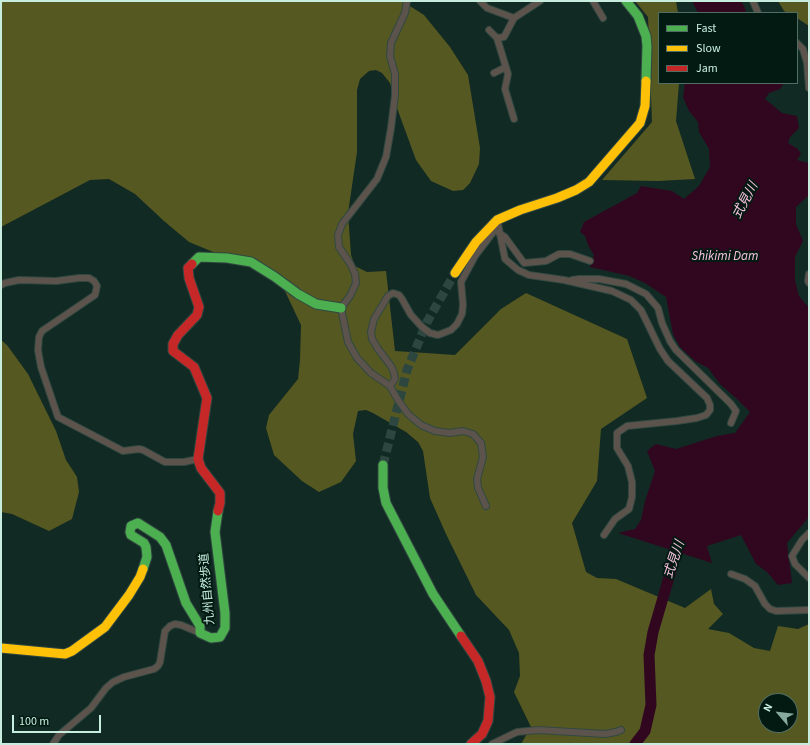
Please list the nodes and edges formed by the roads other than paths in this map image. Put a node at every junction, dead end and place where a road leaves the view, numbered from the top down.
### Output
1 (407, 1) edge
2 (480, 1) edge
3 (540, 1) edge
4 (593, 1) edge
5 (626, 1) edge
6 (753, 1) edge
7 (758, 12) edge
8 (514, 18) junction
9 (603, 18) dead end
10 (489, 30) dead end
11 (497, 38) junction
12 (798, 44) edge
13 (506, 67) junction
14 (494, 73) dead end
15 (809, 88) edge
16 (514, 119) dead end
17 (498, 223) junction
18 (499, 233) junction
19 (590, 261) dead end
20 (454, 273) tunnel mouth
21 (809, 274) edge
22 (568, 281) junction
23 (809, 283) edge
24 (1, 285) edge
25 (341, 308) junction
26 (390, 386) junction
27 (731, 423) dead end
28 (198, 460) junction
29 (383, 465) tunnel mouth
30 (486, 506) dead end
31 (809, 533) edge
32 (604, 534) dead end
33 (732, 574) dead end
34 (809, 578) edge
35 (809, 610) edge
36 (200, 633) junction
37 (1, 648) edge
38 (621, 730) dead end
39 (53, 744) edge
40 (471, 744) edge
41 (492, 744) edge

1 - 25 street
2 - 8 street
3 - 8 street
4 - 9 street
5 - 17 street
6 - 7 street
8 - 11 street
10 - 11 street
11 - 13 street
12 - 15 street
13 - 14 street
13 - 16 street
17 - 18 street
17 - 20 street
17 - 26 street
18 - 19 street
18 - 22 street
21 - 23 street
22 - 27 street
22 - 32 street
24 - 28 street
25 - 26 street
25 - 28 street
26 - 30 street
28 - 36 street, 九州自然歩道
29 - 40 street
31 - 34 street
33 - 35 street
36 - 37 street, 九州自然歩道
36 - 39 street
38 - 41 street

